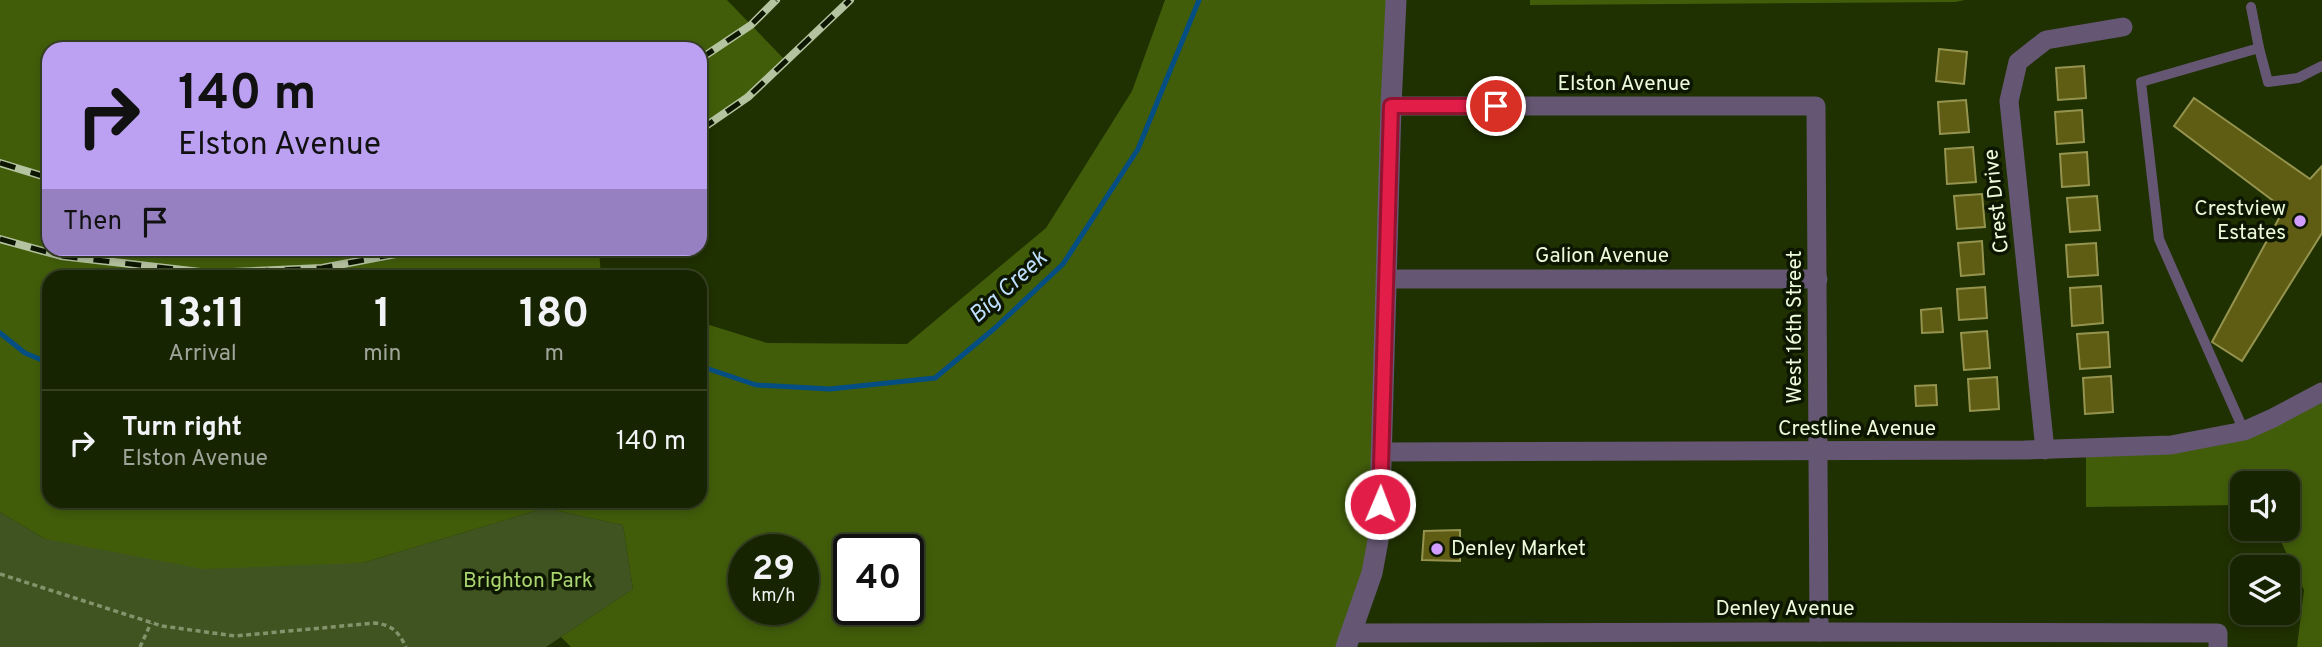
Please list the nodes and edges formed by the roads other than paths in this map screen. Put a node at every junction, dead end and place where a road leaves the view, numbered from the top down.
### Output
1 (1396, 0) edge
2 (2251, 7) dead end
3 (2123, 27) dead end
4 (2259, 48) junction
5 (2322, 66) edge
6 (1391, 106) junction
7 (1816, 106) joint
8 (1386, 279) junction
9 (1818, 279) junction
10 (2322, 392) edge
11 (2244, 431) junction
12 (2045, 450) junction
13 (1381, 452) junction
14 (1818, 452) junction
15 (1819, 632) junction
16 (1349, 640) edge
17 (2218, 640) edge

1 - 6 street
2 - 4 lane
3 - 12 street, Crest Drive
4 - 5 lane
4 - 11 lane
6 - 7 street, Elston Avenue
6 - 8 street
7 - 9 street, West 16th Street
8 - 9 street, Galion Avenue
8 - 13 street
9 - 14 street, West 16th Street
10 - 11 street, Crestline Avenue
11 - 12 street, Crestline Avenue
12 - 14 street, Crestline Avenue
13 - 14 street, Crestline Avenue
13 - 16 street
14 - 15 street, West 16th Street
15 - 16 street, Denley Avenue
15 - 17 street, Denley Avenue

